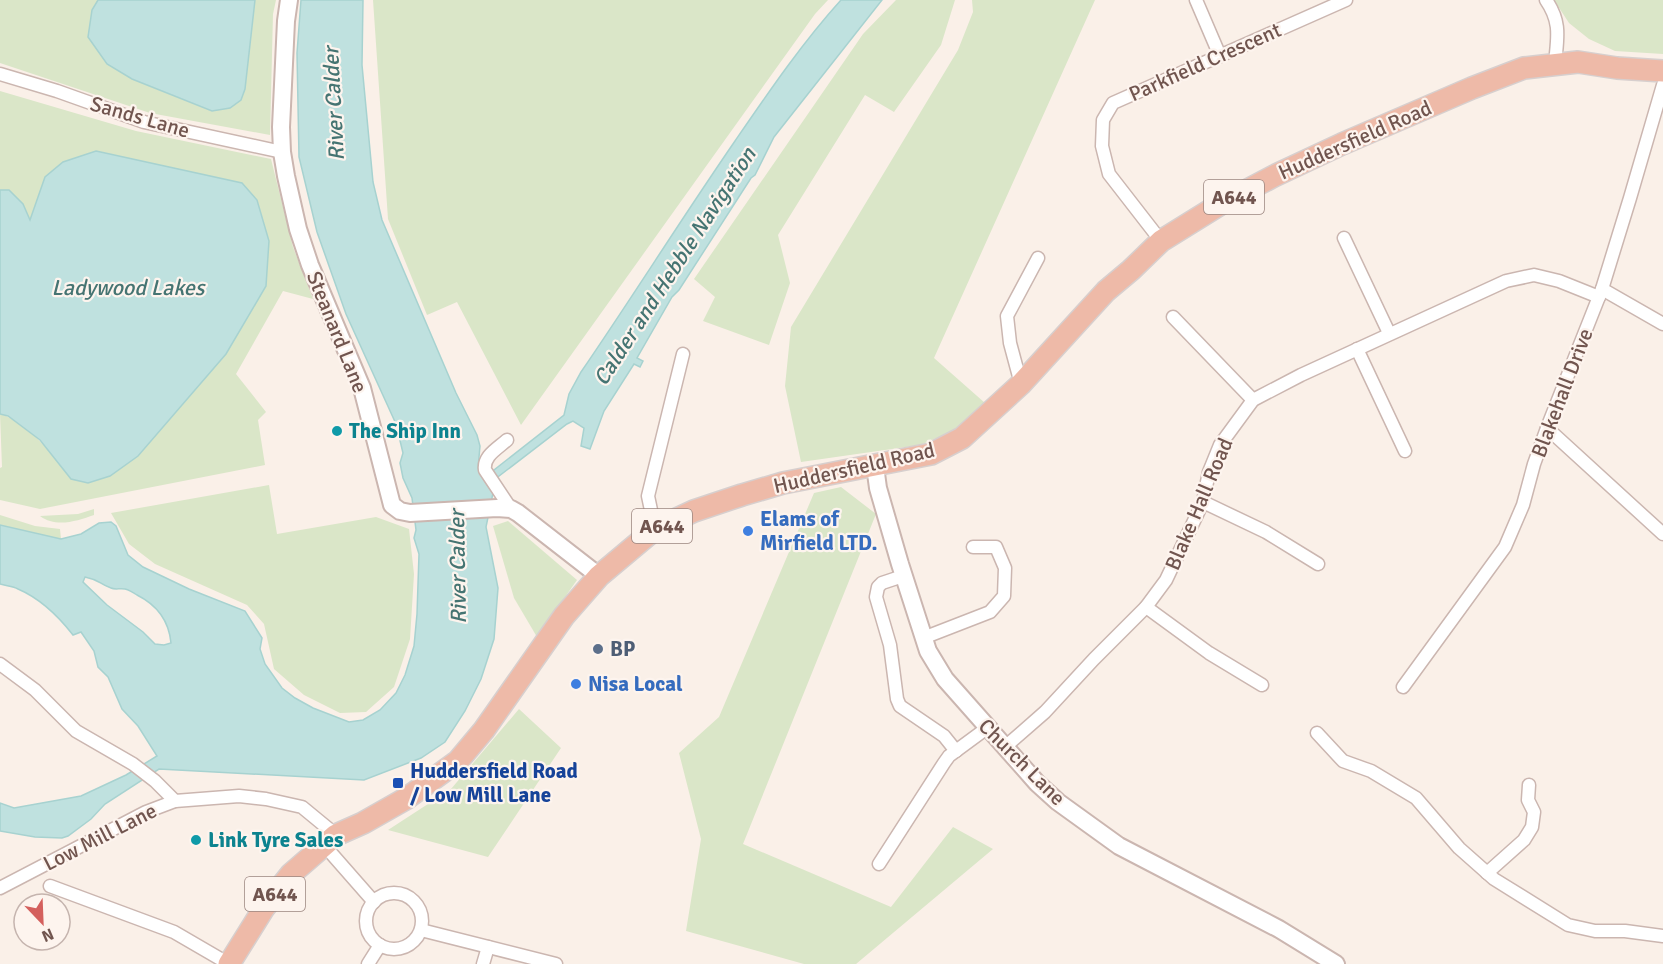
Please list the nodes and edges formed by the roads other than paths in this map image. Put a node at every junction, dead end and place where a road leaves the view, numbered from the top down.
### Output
1 (289, 0) edge
2 (1196, 0) edge
3 (1346, 0) edge
4 (1546, 0) edge
5 (1322, 5) edge
6 (1220, 56) junction
7 (1555, 64) junction
8 (1663, 71) edge
9 (0, 74) edge
10 (1663, 85) edge
11 (282, 152) junction
12 (1344, 238) dead end
13 (1161, 241) junction
14 (1038, 258) dead end
15 (1601, 293) junction
16 (1173, 317) dead end
17 (1663, 324) edge
18 (1389, 333) junction
19 (1357, 349) junction
20 (683, 354) dead end
21 (1021, 384) junction
22 (1253, 400) junction
23 (1546, 428) junction
24 (507, 440) dead end
25 (1405, 451) dead end
26 (874, 466) junction
27 (1203, 502) junction
28 (504, 508) junction
29 (655, 529) junction
30 (1663, 534) edge
31 (973, 547) dead end
32 (1318, 564) dead end
33 (599, 576) junction
34 (903, 576) junction
35 (1146, 608) junction
36 (924, 638) junction
37 (0, 664) edge
38 (1262, 685) dead end
39 (1402, 687) dead end
40 (987, 728) junction
41 (1317, 733) dead end
42 (1005, 747) junction
43 (956, 751) junction
44 (1529, 785) dead end
45 (175, 801) junction
46 (330, 840) junction
47 (879, 864) dead end
48 (1487, 873) junction
49 (50, 886) dead end
50 (0, 888) edge
51 (374, 902) junction
52 (421, 930) junction
53 (1663, 936) edge
54 (380, 945) junction
55 (488, 947) junction
56 (229, 964) edge
57 (368, 964) edge
58 (483, 964) edge
59 (556, 964) edge
60 (1336, 964) edge

1 - 11 street, Steanard Lane
2 - 6 street
3 - 5 street, Parkfield Crescent
4 - 7 street
5 - 6 street, Parkfield Crescent
6 - 13 street, Parkfield Crescent
7 - 8 highway, Huddersfield Road / A644
7 - 13 highway, Huddersfield Road / A644
9 - 11 street, Sands Lane
10 - 15 street, Blakehall Drive
11 - 28 street, Steanard Lane
12 - 18 street
13 - 21 highway, Huddersfield Road / A644
14 - 21 street
15 - 17 street, Blake Hall Road
15 - 18 street, Blake Hall Road
15 - 23 street, Blakehall Drive
16 - 22 street
18 - 19 street, Blake Hall Road
19 - 22 street, Blake Hall Road
19 - 25 street
20 - 29 street
21 - 26 highway, Huddersfield Road / A644
22 - 27 street, Blake Hall Road
23 - 30 street
23 - 39 street, Blakehall Drive
24 - 28 street
26 - 29 highway, Huddersfield Road / A644
26 - 34 street, Church Lane
27 - 32 street
27 - 35 street, Blake Hall Road
28 - 33 street
29 - 33 highway, Huddersfield Road / A644
31 - 36 street
33 - 46 highway, Huddersfield Road / A644
34 - 36 street, Church Lane
34 - 43 street
35 - 38 street
35 - 42 street, Blake Hall Road
36 - 40 street, Church Lane
37 - 45 street
40 - 42 street, Church Lane
40 - 43 street
41 - 48 street
42 - 60 street, Church Lane
43 - 47 street
44 - 48 street
45 - 46 street, Low Mill Lane
45 - 50 street, Low Mill Lane
46 - 51 street, Low Mill Lane
46 - 56 highway, Huddersfield Road / A644
48 - 53 street
49 - 56 street
51 - 52 street
51 - 54 street
52 - 54 street
52 - 55 street
54 - 57 street
55 - 58 street
55 - 59 street

